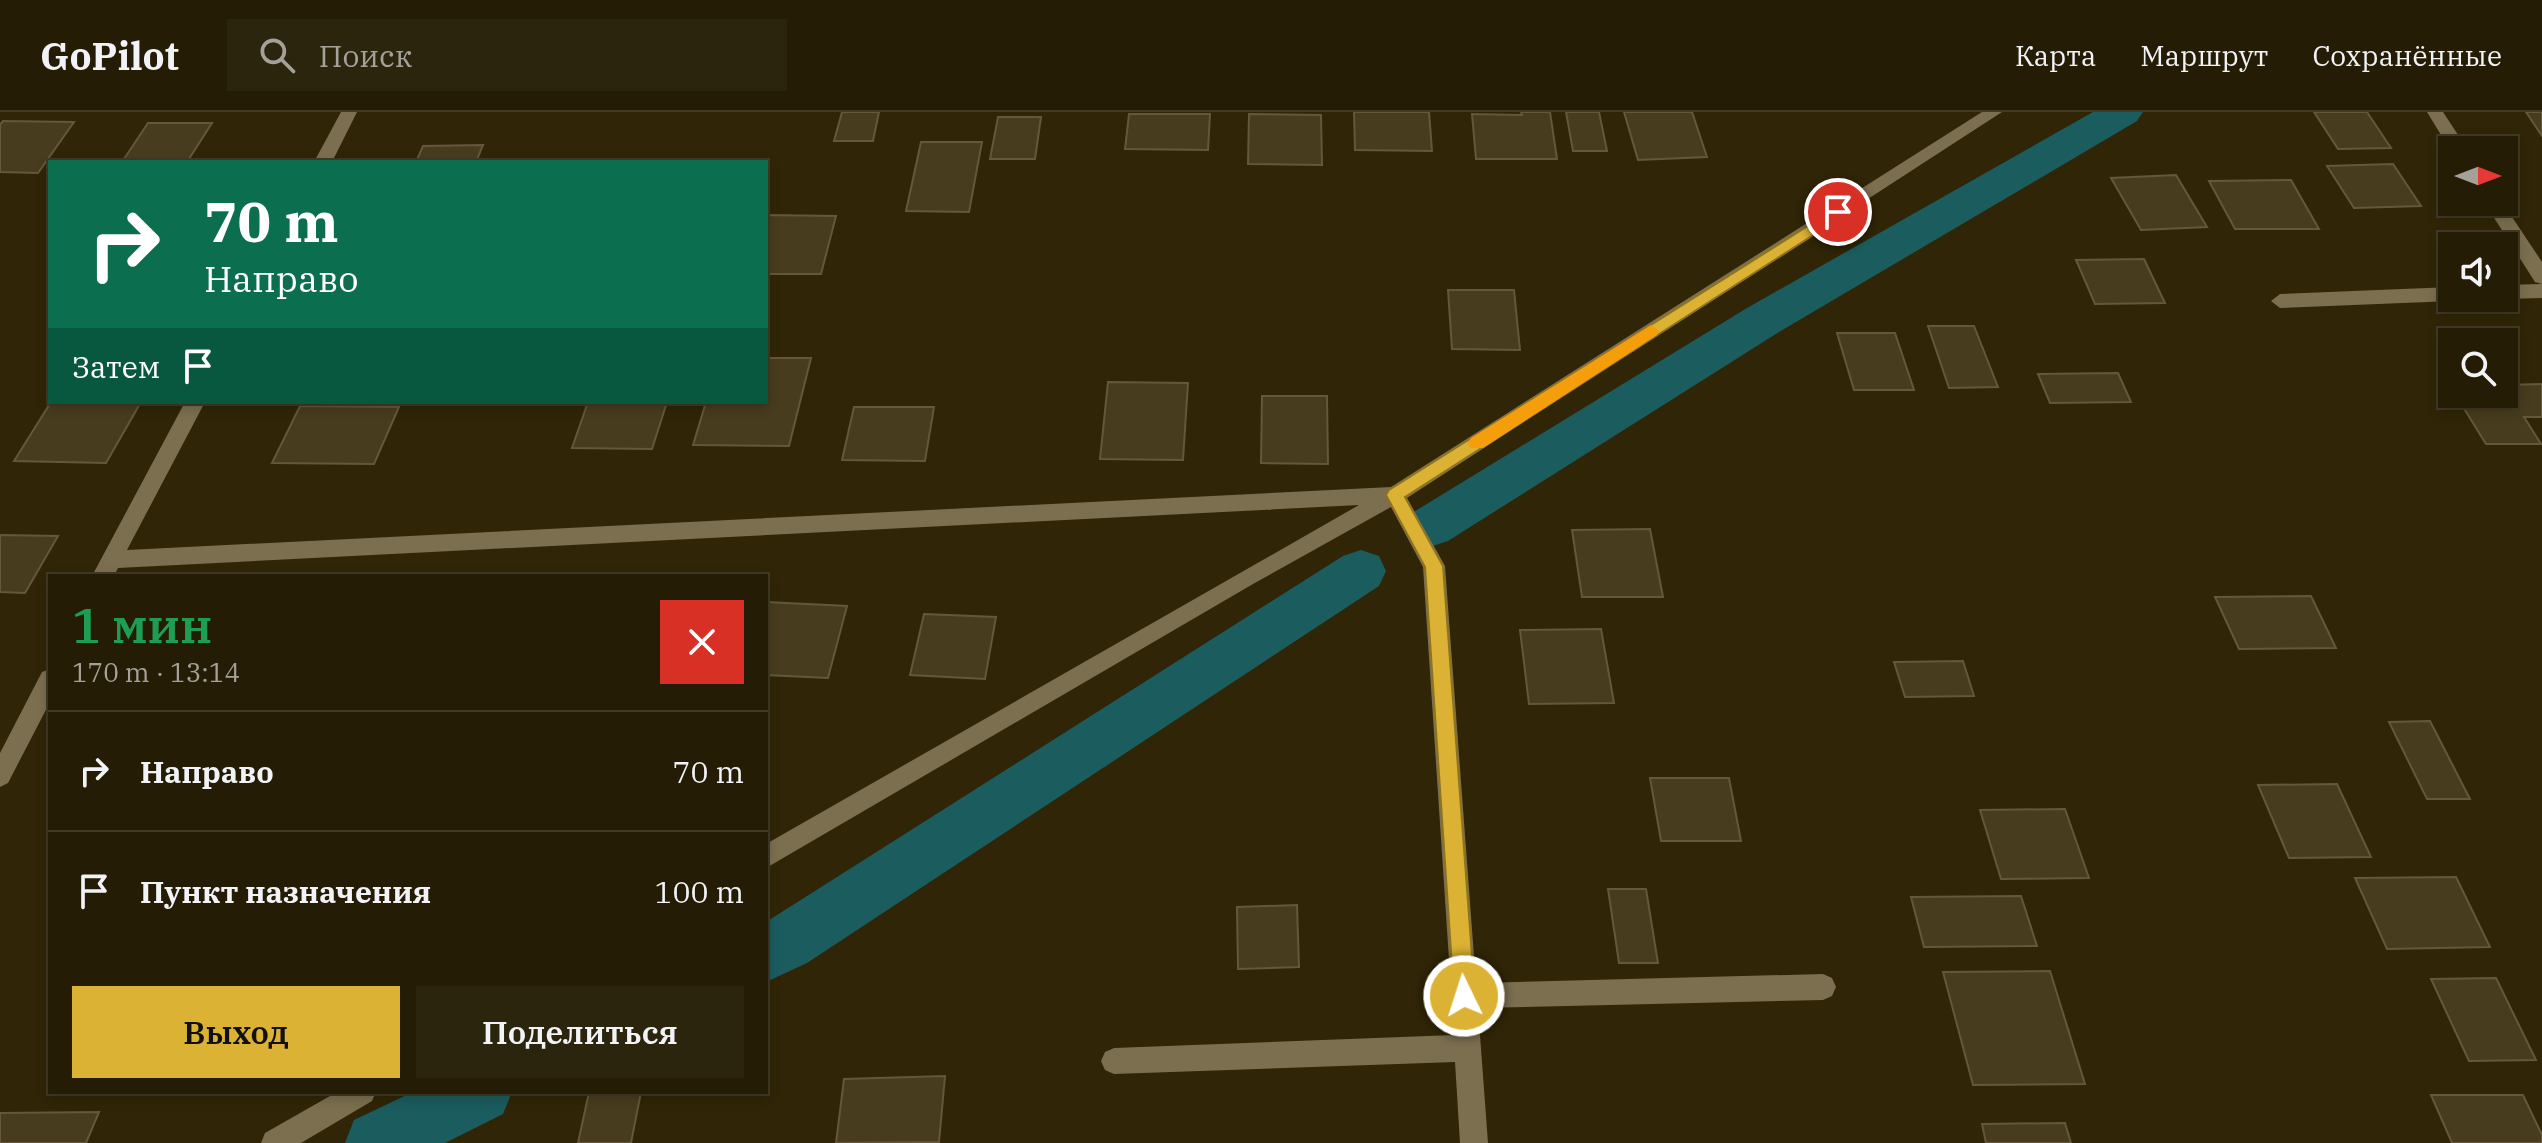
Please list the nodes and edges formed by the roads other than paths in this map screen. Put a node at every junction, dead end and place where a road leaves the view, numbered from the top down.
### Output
1 (349, 112) edge
2 (1994, 112) edge
3 (2435, 112) edge
4 (2450, 136) edge
5 (324, 160) edge
6 (2502, 216) edge
7 (2542, 277) edge
8 (2542, 291) edge
9 (2518, 292) edge
10 (2438, 295) edge
11 (2280, 301) dead end
12 (194, 404) edge
13 (1395, 495) junction
14 (107, 568) edge
15 (48, 683) edge
16 (0, 776) edge
17 (768, 856) edge
18 (1823, 987) dead end
19 (1464, 996) junction
20 (1468, 1048) junction
21 (1114, 1061) dead end
22 (360, 1094) edge
23 (275, 1143) edge
24 (1474, 1143) edge

1 - 5 street
2 - 13 street
3 - 4 street
6 - 7 street
8 - 9 street
10 - 11 street
12 - 14 street
13 - 14 street
13 - 17 street
13 - 19 street
15 - 16 street
18 - 19 street
19 - 20 street
20 - 21 street
20 - 24 street
22 - 23 street

